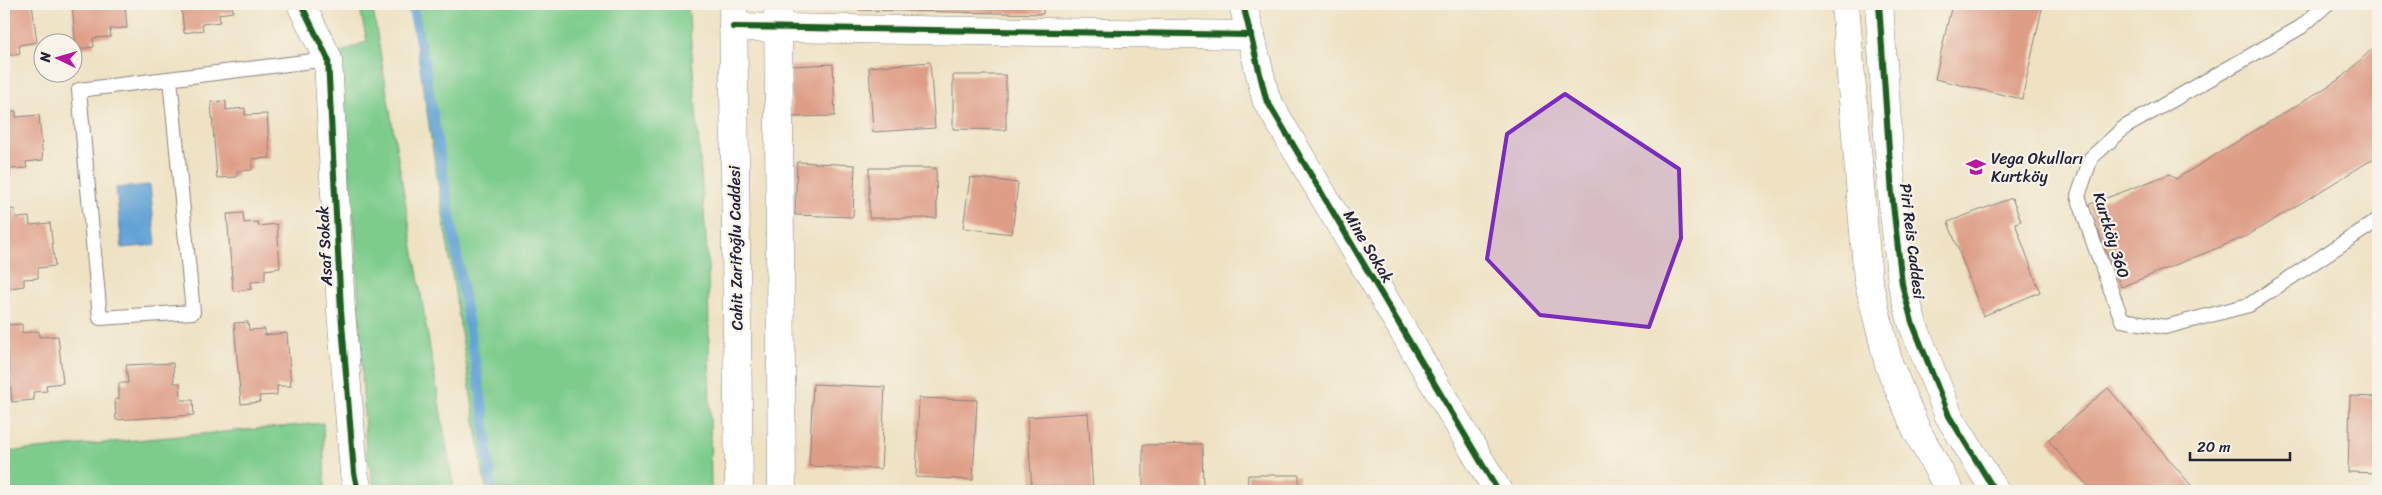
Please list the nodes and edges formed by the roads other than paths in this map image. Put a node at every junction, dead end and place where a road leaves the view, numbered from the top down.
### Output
1 (301, 4) edge
2 (1243, 4) edge
3 (1845, 4) edge
4 (1879, 4) edge
5 (2327, 4) edge
6 (733, 15) edge
7 (778, 16) edge
8 (1251, 35) junction
9 (328, 59) junction
10 (170, 78) junction
11 (2378, 220) edge
12 (358, 491) edge
13 (739, 491) edge
14 (782, 491) edge
15 (1498, 491) edge
16 (1950, 491) edge
17 (1995, 491) edge

1 - 9 street, Asaf Sokak
2 - 8 street, Mine Sokak
3 - 16 street
4 - 17 street, Piri Reis Caddesi
5 - 11 lane, Kurtköy 360
6 - 7 street
6 - 13 street, Cahit Zarifoğlu Caddesi
7 - 8 street
7 - 14 street
8 - 15 street, Mine Sokak
9 - 10 lane
9 - 12 street, Asaf Sokak
10 - 10 lane

